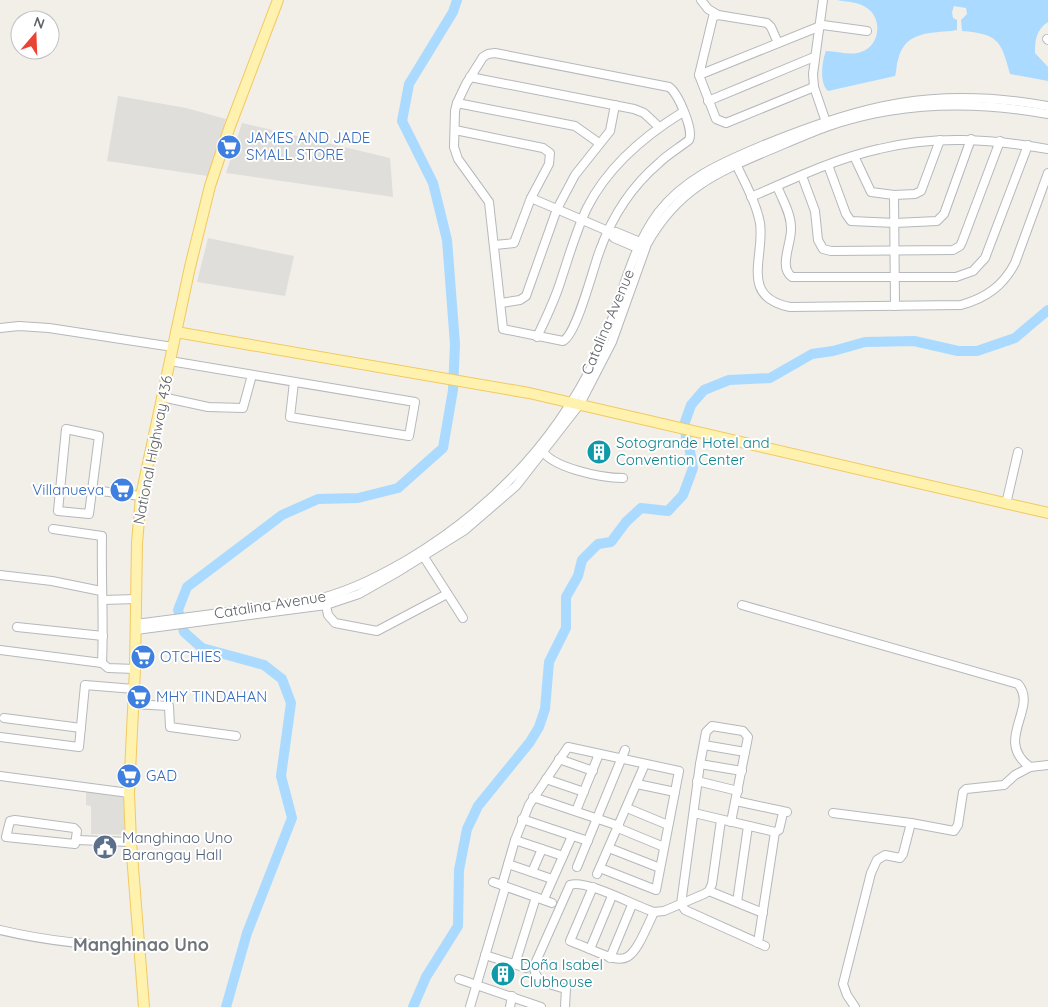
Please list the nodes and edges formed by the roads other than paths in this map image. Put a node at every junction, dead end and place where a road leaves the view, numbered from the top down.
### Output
1 (278, 0) edge
2 (700, 0) edge
3 (823, 0) edge
4 (718, 14) junction
5 (819, 26) junction
6 (867, 31) dead end
7 (778, 43) junction
8 (814, 57) junction
9 (699, 75) junction
10 (470, 78) junction
11 (814, 87) junction
12 (708, 101) junction
13 (457, 103) junction
14 (615, 105) junction
15 (1048, 106) edge
16 (683, 112) junction
17 (1048, 114) edge
18 (826, 124) junction
19 (658, 127) junction
20 (454, 130) junction
21 (971, 139) junction
22 (940, 140) junction
23 (1000, 141) junction
24 (599, 143) junction
25 (1028, 145) junction
26 (1048, 149) edge
27 (854, 156) junction
28 (735, 161) junction
29 (828, 165) junction
30 (1048, 174) edge
31 (802, 176) junction
32 (777, 186) junction
33 (1045, 192) edge
34 (894, 195) junction
35 (751, 197) junction
36 (531, 198) junction
37 (557, 209) junction
38 (582, 220) junction
39 (895, 223) junction
40 (608, 231) junction
41 (495, 245) junction
42 (642, 247) junction
43 (895, 250) junction
44 (895, 278) junction
45 (501, 303) junction
46 (895, 306) junction
47 (0, 328) edge
48 (176, 332) junction
49 (537, 337) junction
50 (173, 347) junction
51 (170, 361) junction
52 (252, 375) junction
53 (294, 382) junction
54 (162, 396) junction
55 (575, 403) junction
56 (542, 449) junction
57 (1018, 452) dead end
58 (623, 478) dead end
59 (93, 490) junction
60 (141, 496) junction
61 (1006, 504) junction
62 (1048, 513) edge
63 (53, 529) dead end
64 (422, 554) junction
65 (0, 575) edge
66 (101, 591) junction
67 (447, 594) junction
68 (136, 599) junction
69 (103, 600) junction
70 (325, 602) junction
71 (742, 605) dead end
72 (463, 618) dead end
73 (17, 627) dead end
74 (136, 627) junction
75 (103, 636) junction
76 (0, 650) edge
77 (102, 663) junction
78 (135, 670) junction
79 (134, 689) junction
80 (133, 704) junction
81 (4, 718) dead end
82 (81, 728) junction
83 (236, 736) dead end
84 (0, 737) edge
85 (704, 745) junction
86 (625, 750) dead end
87 (745, 752) junction
88 (599, 754) junction
89 (621, 758) junction
90 (1020, 759) junction
91 (559, 760) junction
92 (646, 764) junction
93 (700, 764) junction
94 (1048, 765) edge
95 (1030, 767) junction
96 (742, 771) junction
97 (593, 772) junction
98 (1015, 775) junction
99 (0, 776) edge
100 (546, 779) junction
101 (697, 782) junction
102 (638, 784) junction
103 (738, 791) junction
104 (129, 792) junction
105 (584, 792) junction
106 (675, 792) junction
107 (533, 797) junction
108 (736, 801) junction
109 (627, 808) junction
110 (576, 812) junction
111 (694, 813) junction
112 (833, 813) dead end
113 (598, 818) junction
114 (522, 819) junction
115 (721, 820) junction
116 (731, 822) junction
117 (911, 823) junction
118 (668, 825) junction
119 (748, 826) junction
120 (618, 827) junction
121 (775, 832) junction
122 (572, 836) junction
123 (76, 840) junction
124 (515, 840) junction
125 (588, 841) junction
126 (131, 842) junction
127 (664, 846) junction
128 (609, 848) junction
129 (542, 849) junction
130 (563, 856) junction
131 (508, 864) junction
132 (577, 867) dead end
133 (660, 868) junction
134 (532, 872) junction
135 (552, 880) junction
136 (493, 882) dead end
137 (503, 887) junction
138 (593, 887) junction
139 (709, 891) junction
140 (612, 896) junction
141 (540, 898) junction
142 (737, 902) junction
143 (552, 903) dead end
144 (681, 904) junction
145 (632, 905) junction
146 (654, 912) junction
147 (763, 914) junction
148 (0, 930) edge
149 (140, 946) junction
150 (590, 949) junction
151 (486, 955) junction
152 (610, 958) junction
153 (515, 964) junction
154 (526, 968) dead end
155 (459, 979) dead end
156 (476, 985) junction
157 (512, 996) junction
158 (144, 1007) edge
159 (470, 1007) edge
160 (510, 1007) edge
161 (541, 1007) edge
162 (565, 1007) edge
163 (855, 1007) edge

1 - 48 main road, National Highway 436
2 - 4 street
3 - 5 street
4 - 7 street
4 - 9 street
5 - 6 street
5 - 7 street
5 - 8 street
7 - 9 street
8 - 11 street
8 - 12 street
9 - 12 street
10 - 13 street
10 - 14 street
10 - 16 street
11 - 12 street
11 - 18 street
13 - 20 street
13 - 24 street
14 - 19 street
14 - 24 street
15 - 18 street, Catalina Avenue
16 - 19 street
16 - 40 street
17 - 18 street, Catalina Avenue
18 - 28 street, Catalina Avenue
19 - 38 street
20 - 36 street
20 - 41 street
21 - 22 street
21 - 23 street
21 - 39 street
22 - 27 street
22 - 34 street
23 - 25 street
23 - 43 street
24 - 37 street
25 - 26 street
25 - 44 street
27 - 29 street
27 - 34 street
28 - 35 street
28 - 42 street, Catalina Avenue
29 - 31 street
29 - 39 street
30 - 33 street
31 - 32 street
31 - 43 street
32 - 35 street
32 - 44 street
33 - 46 street
34 - 39 street
35 - 46 street
36 - 37 street
36 - 41 street
37 - 38 street
37 - 45 street
38 - 40 street
38 - 49 street
39 - 43 street
40 - 42 street
40 - 49 street
41 - 45 street
42 - 55 street, Catalina Avenue
43 - 44 street
44 - 46 street
45 - 49 street
47 - 50 street
48 - 50 main road, National Highway 436
48 - 55 main road
50 - 51 main road, National Highway 436
51 - 52 street
51 - 54 main road, National Highway 436
52 - 53 street
52 - 54 street
53 - 53 street
54 - 60 main road, National Highway 436
55 - 56 street, Catalina Avenue
55 - 61 main road
56 - 58 street
56 - 64 street, Catalina Avenue
57 - 61 street
59 - 59 street
59 - 60 street
60 - 68 main road, National Highway 436
61 - 62 main road
63 - 66 street
64 - 67 street
64 - 70 street, Catalina Avenue
65 - 66 street
66 - 69 street
67 - 70 street
67 - 72 street
68 - 69 street
68 - 74 main road, National Highway 436
69 - 75 street
70 - 74 street, Catalina Avenue
71 - 90 street
73 - 75 street
74 - 78 main road, National Highway 436
75 - 77 street
76 - 77 street
77 - 78 street
78 - 79 main road, National Highway 436
79 - 80 main road, National Highway 436
79 - 82 street
80 - 83 street
80 - 104 main road, National Highway 436
81 - 82 street
82 - 84 street
85 - 87 street
85 - 87 street
85 - 93 street
86 - 89 street
87 - 96 street
88 - 89 street
88 - 91 street
88 - 97 street
89 - 92 street
89 - 113 street
90 - 95 street
90 - 98 street
91 - 97 street
91 - 100 street
92 - 102 street
92 - 106 street
93 - 96 street
93 - 101 street
94 - 95 street
95 - 98 street
96 - 103 street
97 - 105 street
98 - 117 street
99 - 104 street
100 - 105 street
100 - 107 street
101 - 103 street
101 - 111 street
102 - 106 street
102 - 109 street
103 - 108 street
104 - 126 main road, National Highway 436
105 - 110 street
106 - 118 street
107 - 110 street
107 - 114 street
108 - 116 street
108 - 121 street
109 - 118 street
109 - 120 street
110 - 113 street
111 - 115 street
111 - 144 street
112 - 117 street
113 - 120 street
113 - 125 street
114 - 122 street
114 - 124 street
115 - 116 street
115 - 139 street
116 - 119 street
117 - 163 street
118 - 127 street
119 - 121 street
119 - 142 street
120 - 127 street
120 - 128 street
121 - 147 street
122 - 125 street
122 - 130 street
123 - 123 street
123 - 126 street
124 - 129 street
124 - 131 street
125 - 132 street
126 - 149 main road, National Highway 436
127 - 133 street
128 - 133 street
128 - 133 street
129 - 130 street
129 - 134 street
130 - 135 street
131 - 134 street
131 - 137 street
134 - 135 street
135 - 141 street
136 - 137 street
137 - 141 street
137 - 151 street
138 - 140 street
138 - 150 street
138 - 162 street
139 - 142 street
139 - 144 street
140 - 145 street
140 - 150 street
141 - 143 street
141 - 153 street
142 - 147 street
144 - 146 street
144 - 147 street
145 - 146 street
145 - 152 street
146 - 152 street
148 - 149 street
149 - 158 main road, National Highway 436
150 - 152 street
151 - 153 street
151 - 156 street
153 - 154 street
155 - 156 street
156 - 157 street
156 - 159 street
157 - 160 street
157 - 161 street

